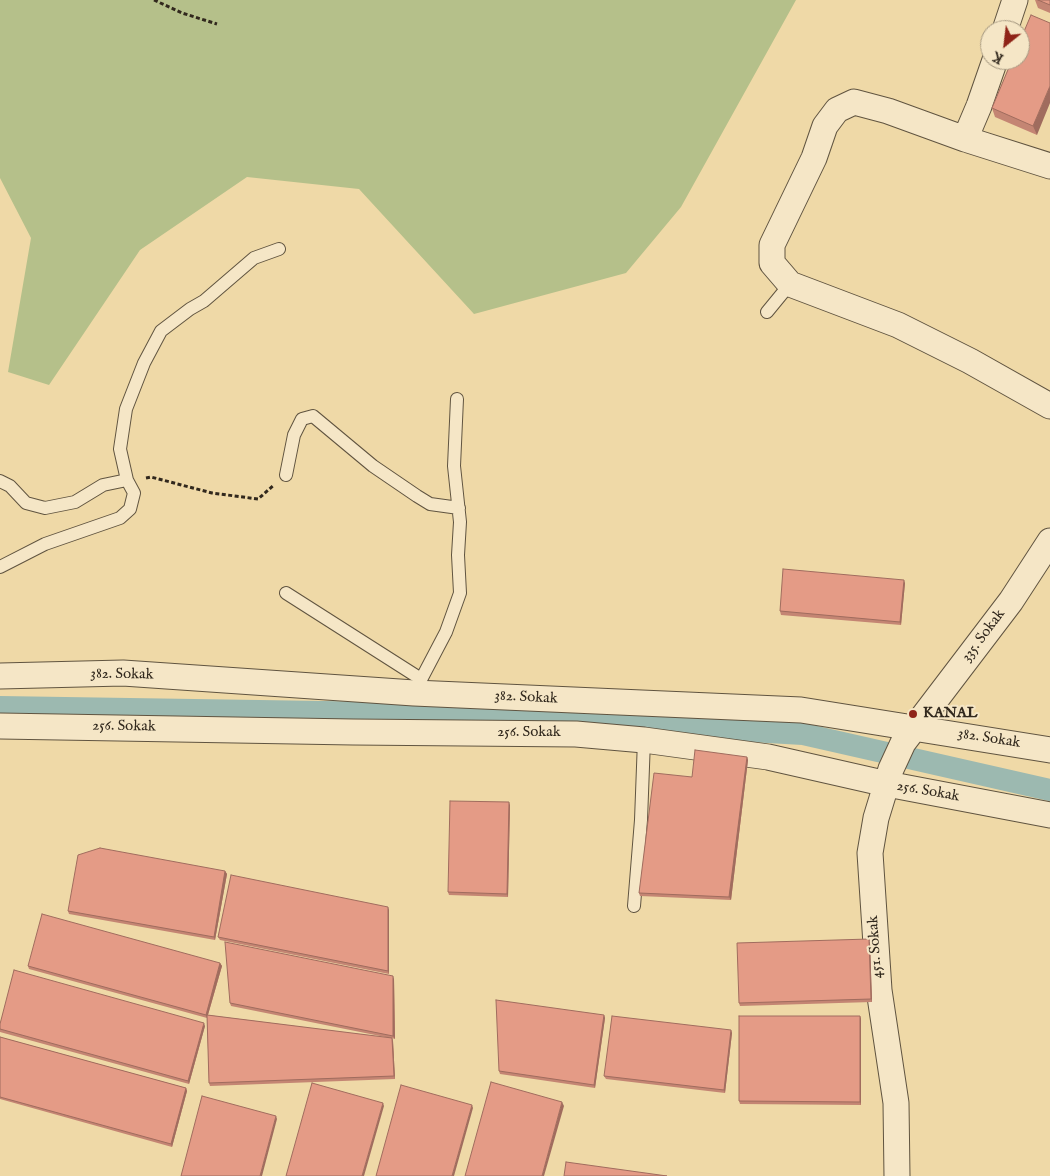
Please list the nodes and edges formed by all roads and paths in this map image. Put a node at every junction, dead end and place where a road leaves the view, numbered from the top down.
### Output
1 (154, 0) edge
2 (1015, 0) edge
3 (1008, 20) edge
4 (217, 24) dead end
5 (992, 70) edge
6 (965, 139) junction
7 (1050, 166) edge
8 (279, 249) dead end
9 (790, 284) junction
10 (768, 312) dead end
11 (457, 399) dead end
12 (1050, 406) edge
13 (286, 475) joint
14 (0, 480) edge
15 (127, 480) junction
16 (459, 508) junction
17 (1050, 541) edge
18 (0, 567) edge
19 (286, 593) dead end
20 (0, 676) edge
21 (417, 686) junction
22 (0, 726) edge
23 (909, 735) junction
24 (644, 740) junction
25 (1050, 750) edge
26 (889, 776) junction
27 (1050, 815) edge
28 (634, 906) dead end
29 (897, 1176) edge

1 - 4 path
2 - 3 street
5 - 6 street
6 - 7 street
6 - 9 street
8 - 15 lane
9 - 10 lane
9 - 12 street
11 - 16 lane
13 - 15 path
13 - 16 lane
14 - 15 lane
15 - 18 lane
16 - 21 lane
17 - 23 street, 335. Sokak
19 - 21 lane
20 - 21 street, 382. Sokak
21 - 23 street, 382. Sokak
22 - 24 street, 256. Sokak
23 - 25 street, 382. Sokak
23 - 26 street, 451. Sokak
24 - 26 street, 256. Sokak
24 - 28 lane
26 - 27 street, 256. Sokak
26 - 29 street, 451. Sokak

